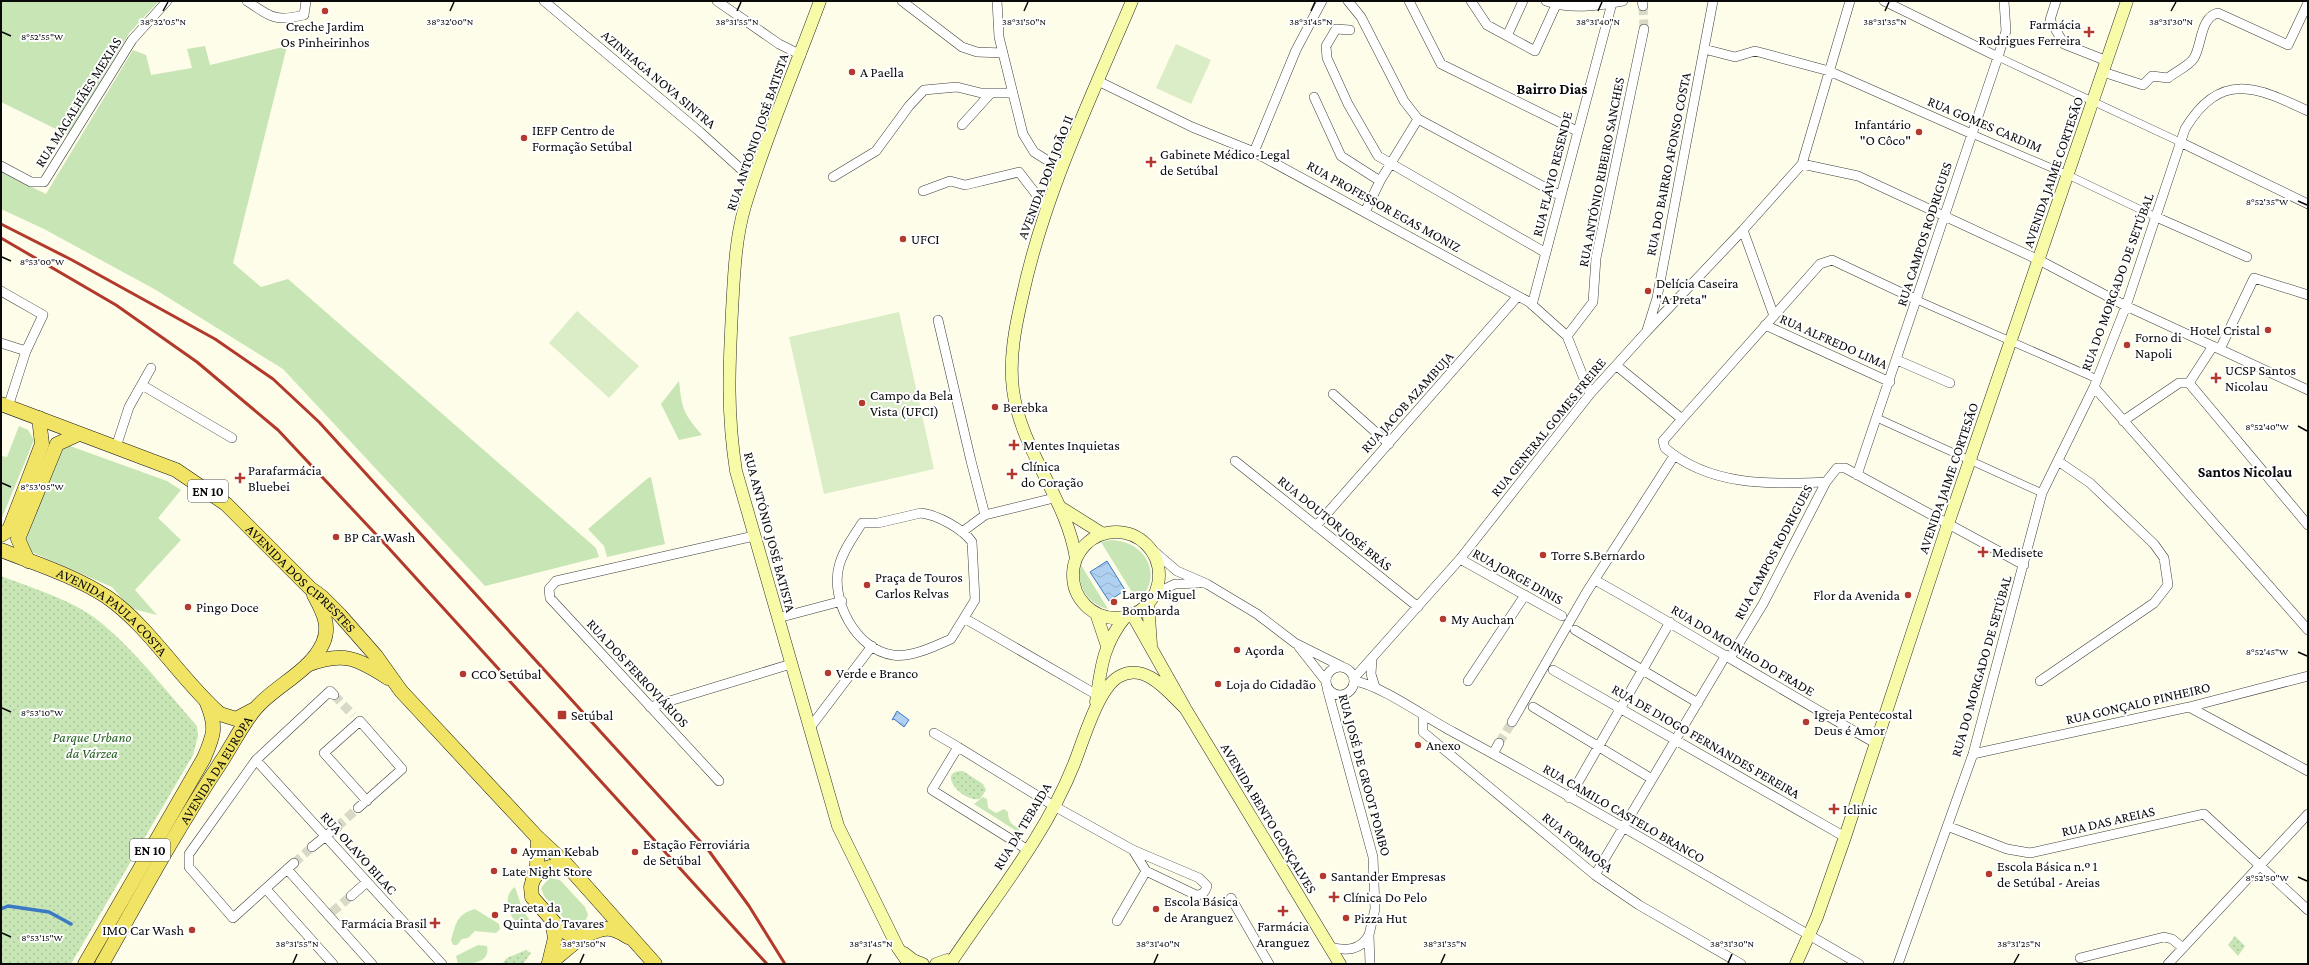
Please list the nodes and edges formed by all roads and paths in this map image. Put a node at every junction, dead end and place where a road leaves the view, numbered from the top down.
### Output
1 (167, 1) edge
2 (247, 1) edge
3 (306, 1) edge
4 (544, 1) edge
5 (717, 1) edge
6 (820, 1) edge
7 (902, 1) edge
8 (997, 1) edge
9 (1132, 1) edge
10 (1322, 1) edge
11 (1348, 1) edge
12 (1409, 1) edge
13 (1472, 1) edge
14 (1523, 1) edge
15 (1546, 1) edge
16 (1622, 1) edge
17 (1712, 1) edge
18 (1850, 1) edge
19 (1884, 1) edge
20 (2004, 1) edge
21 (2056, 1) edge
22 (2127, 1) edge
23 (1612, 3) junction
24 (2308, 3) edge
25 (1556, 5) junction
26 (1644, 29) tunnel mouth
27 (1350, 30) dead end
28 (1507, 36) junction
29 (1704, 49) junction
30 (1002, 53) junction
31 (801, 55) junction
32 (1998, 57) junction
33 (2105, 67) junction
34 (1829, 71) junction
35 (1098, 81) junction
36 (991, 93) junction
37 (1013, 93) junction
38 (1314, 97) dead end
39 (2094, 100) junction
40 (2308, 111) edge
41 (1418, 119) junction
42 (962, 125) dead end
43 (1577, 131) junction
44 (1972, 134) junction
45 (2180, 142) junction
46 (1254, 152) junction
47 (1392, 163) junction
48 (1802, 164) junction
49 (1, 166) edge
50 (1062, 169) junction
51 (2068, 175) junction
52 (833, 177) dead end
53 (754, 181) junction
54 (1380, 181) junction
55 (924, 191) dead end
56 (1561, 196) junction
57 (2308, 204) edge
58 (1046, 207) junction
59 (1365, 212) junction
60 (1944, 216) junction
61 (2156, 217) junction
62 (1743, 230) junction
63 (1546, 253) junction
64 (2247, 257) dead end
65 (2039, 260) junction
66 (1, 291) edge
67 (2308, 295) edge
68 (1518, 296) junction
69 (1657, 298) junction
70 (1917, 300) junction
71 (1530, 304) junction
72 (1672, 305) junction
73 (2126, 306) junction
74 (1774, 316) junction
75 (938, 320) dead end
76 (1765, 325) junction
77 (1647, 331) junction
78 (1567, 336) junction
79 (2012, 342) junction
80 (1, 343) edge
81 (2217, 347) junction
82 (26, 351) junction
83 (1897, 360) junction
84 (1617, 366) junction
85 (151, 368) dead end
86 (1890, 382) junction
87 (1950, 383) dead end
88 (2096, 383) junction
89 (2189, 383) junction
90 (142, 385) junction
91 (2308, 390) edge
92 (1333, 394) dead end
93 (1590, 394) junction
94 (4, 406) edge
95 (39, 418) junction
96 (1877, 418) junction
97 (1682, 419) junction
98 (2123, 421) junction
99 (79, 434) junction
100 (232, 438) dead end
101 (1389, 444) junction
102 (116, 447) junction
103 (1674, 456) junction
104 (1970, 460) junction
105 (1235, 461) dead end
106 (2058, 461) junction
107 (1857, 475) junction
108 (1826, 482) junction
109 (2042, 493) junction
110 (1056, 502) junction
111 (986, 515) junction
112 (1948, 524) junction
113 (2308, 525) edge
114 (1316, 526) junction
115 (962, 532) junction
116 (1103, 534) junction
117 (1, 535) edge
118 (754, 536) junction
119 (1148, 547) junction
120 (1, 550) edge
121 (1076, 559) junction
122 (1460, 559) junction
123 (28, 561) junction
124 (2024, 565) junction
125 (1595, 580) junction
126 (1207, 584) junction
127 (311, 589) junction
128 (1525, 595) junction
129 (1151, 598) junction
130 (842, 601) junction
131 (1418, 607) junction
132 (1096, 613) junction
133 (1129, 616) junction
134 (1562, 616) dead end
135 (778, 618) junction
136 (964, 618) junction
137 (1670, 622) junction
138 (1575, 630) dead end
139 (2308, 630) edge
140 (1295, 643) junction
141 (1151, 645) junction
142 (872, 646) junction
143 (1107, 646) junction
144 (1728, 657) junction
145 (1372, 659) junction
146 (791, 664) junction
147 (304, 666) junction
148 (1340, 666) junction
149 (1553, 670) dead end
150 (1642, 670) junction
151 (2308, 676) edge
152 (1354, 679) junction
153 (1468, 681) dead end
154 (393, 682) junction
155 (2040, 682) dead end
156 (1326, 684) junction
157 (1375, 687) junction
158 (332, 693) dead end
159 (1097, 695) junction
160 (205, 699) junction
161 (1698, 703) junction
162 (256, 707) junction
163 (650, 707) junction
164 (1533, 707) dead end
165 (2189, 707) junction
166 (1185, 708) junction
167 (1095, 709) junction
168 (1621, 709) junction
169 (1423, 717) junction
170 (1512, 722) tunnel mouth
171 (809, 729) junction
172 (934, 733) dead end
173 (1676, 740) junction
174 (1499, 743) tunnel mouth
175 (1877, 744) junction
176 (958, 747) junction
177 (1599, 747) junction
178 (1493, 754) junction
179 (1973, 754) junction
180 (256, 760) junction
181 (2308, 771) edge
182 (1652, 780) junction
183 (719, 781) dead end
184 (1569, 798) junction
185 (367, 801) junction
186 (1054, 806) junction
187 (358, 808) tunnel mouth
188 (2308, 814) edge
189 (1947, 826) junction
190 (337, 827) tunnel mouth
191 (1624, 827) junction
192 (325, 836) junction
193 (1846, 837) junction
194 (538, 838) junction
195 (312, 847) tunnel mouth
196 (1028, 850) junction
197 (1132, 850) junction
198 (2260, 866) junction
199 (572, 871) junction
200 (1146, 871) junction
201 (1595, 875) junction
202 (533, 881) junction
203 (367, 882) junction
204 (266, 889) junction
205 (351, 896) tunnel mouth
206 (595, 896) junction
207 (1231, 898) dead end
208 (2308, 910) edge
209 (552, 921) junction
210 (1117, 921) dead end
211 (587, 933) junction
212 (1809, 934) junction
213 (1369, 935) junction
214 (633, 940) junction
215 (1330, 947) junction
216 (898, 948) junction
217 (2183, 948) junction
218 (2080, 958) dead end
219 (944, 963) edge
220 (85, 964) edge
221 (102, 964) edge
222 (333, 964) edge
223 (372, 964) edge
224 (442, 964) edge
225 (549, 964) edge
226 (655, 964) edge
227 (901, 964) edge
228 (909, 964) edge
229 (923, 964) edge
230 (1269, 964) edge
231 (1340, 964) edge
232 (1370, 964) edge
233 (1378, 964) edge
234 (1741, 964) edge
235 (1796, 964) edge
236 (1860, 964) edge
237 (1898, 964) edge
238 (2169, 964) edge

1 - 49 street, RUA MAGALHÃES MEXIAS
2 - 3 street
4 - 53 street, AZINHAGA NOVA SINTRA
5 - 31 street
6 - 31 main road, RUA ANTÓNIO JOSÉ BATISTA
7 - 30 street
8 - 30 street
9 - 35 main road, AVENIDA DOM JOÃO II
10 - 46 street
11 - 41 street
12 - 43 street
13 - 28 street
14 - 28 street
15 - 25 street
16 - 23 street
17 - 29 street, RUA DO BAIRRO AFONSO COSTA
18 - 34 street
19 - 32 street
20 - 32 street, RUA CAMPOS RODRIGUES
21 - 33 street
22 - 33 main road, AVENIDA JAIME CORTESÃO
23 - 25 street
23 - 43 street, RUA FLÁVIO RESENDE
24 - 33 street
25 - 28 street
26 - 78 street, RUA ANTÓNIO RIBEIRO SANCHES
27 - 47 street
29 - 34 street, RUA GOMES CARDIM
29 - 69 street, RUA DO BAIRRO AFONSO COSTA
30 - 37 street
31 - 53 main road, RUA ANTÓNIO JOSÉ BATISTA
32 - 39 street
32 - 44 street, RUA CAMPOS RODRIGUES
33 - 39 main road, AVENIDA JAIME CORTESÃO
34 - 44 street, RUA GOMES CARDIM
34 - 48 street
35 - 46 street, RUA PROFESSOR EGAS MONIZ
35 - 50 main road, AVENIDA DOM JOÃO II
36 - 37 street
36 - 42 street
36 - 52 street
37 - 50 street
38 - 54 street
39 - 45 street
39 - 51 main road, AVENIDA JAIME CORTESÃO
40 - 45 street, RUA DO MORGADO DE SETÚBAL
41 - 47 street
41 - 56 street
43 - 56 street, RUA FLÁVIO RESENDE
44 - 51 street, RUA GOMES CARDIM
44 - 60 street, RUA CAMPOS RODRIGUES
45 - 57 street
45 - 61 street, RUA DO MORGADO DE SETÚBAL
46 - 59 street, RUA PROFESSOR EGAS MONIZ
47 - 54 street
47 - 63 street
48 - 60 street
48 - 62 street, RUA GENERAL GOMES FREIRE
50 - 58 main road, AVENIDA DOM JOÃO II
51 - 61 street, RUA GOMES CARDIM
51 - 65 main road, AVENIDA JAIME CORTESÃO
53 - 118 main road, RUA ANTÓNIO JOSÉ BATISTA
54 - 59 street
55 - 58 street
56 - 63 street, RUA FLÁVIO RESENDE
58 - 110 main road, AVENIDA DOM JOÃO II
59 - 68 street, RUA PROFESSOR EGAS MONIZ
60 - 65 street
60 - 70 street, RUA CAMPOS RODRIGUES
61 - 64 street, RUA GOMES CARDIM
61 - 73 street, RUA DO MORGADO DE SETÚBAL
62 - 72 street, RUA GENERAL GOMES FREIRE
62 - 74 street
63 - 71 street, RUA FLÁVIO RESENDE
65 - 73 street
65 - 79 main road, AVENIDA JAIME CORTESÃO
66 - 82 street
67 - 81 street
68 - 71 street, RUA PROFESSOR EGAS MONIZ
68 - 101 street, RUA JACOB AZAMBUJA
69 - 72 street
69 - 77 street, RUA DO BAIRRO AFONSO COSTA
70 - 74 street, RUA ALFREDO LIMA
70 - 79 street
70 - 83 street, RUA CAMPOS RODRIGUES
71 - 78 street, RUA PROFESSOR EGAS MONIZ
72 - 77 street, RUA GENERAL GOMES FREIRE
73 - 81 street
73 - 88 street, RUA DO MORGADO DE SETÚBAL
74 - 76 street, RUA ALFREDO LIMA
75 - 111 street
76 - 86 street, RUA ALFREDO LIMA
76 - 97 street, RUA ALFREDO LIMA
77 - 84 street, RUA GENERAL GOMES FREIRE
78 - 93 street, RUA PROFESSOR EGAS MONIZ
79 - 88 street
79 - 104 main road, AVENIDA JAIME CORTESÃO
80 - 82 street
81 - 89 street
81 - 91 street
82 - 94 street
83 - 86 street, RUA CAMPOS RODRIGUES
83 - 87 street
84 - 93 street, RUA GENERAL GOMES FREIRE
84 - 97 street
85 - 90 street
86 - 96 street, RUA CAMPOS RODRIGUES
88 - 98 street
88 - 106 street, RUA DO MORGADO DE SETÚBAL
89 - 98 street
89 - 113 street
90 - 100 street
90 - 102 street
92 - 101 street
93 - 122 street, RUA GENERAL GOMES FREIRE
94 - 95 main road, AVENIDA DOS CIPRESTES / EN 10
95 - 99 main road, AVENIDA DOS CIPRESTES / EN 10
95 - 117 main road
96 - 104 street
96 - 107 street, RUA CAMPOS RODRIGUES
97 - 103 street, RUA ALFREDO LIMA
98 - 139 street
99 - 102 main road, AVENIDA DOS CIPRESTES / EN 10
99 - 123 main road
101 - 114 street, RUA JACOB AZAMBUJA
102 - 127 main road, AVENIDA DOS CIPRESTES / EN 10
103 - 108 street
103 - 125 street
104 - 109 street
104 - 112 main road, AVENIDA JAIME CORTESÃO
105 - 114 street, RUA DOUTOR JOSÉ BRÁS
106 - 109 street, RUA DO MORGADO DE SETÚBAL
106 - 155 street
107 - 108 street, RUA CAMPOS RODRIGUES
107 - 112 street
108 - 144 street, RUA CAMPOS RODRIGUES
109 - 124 street, RUA DO MORGADO DE SETÚBAL
110 - 111 street
110 - 116 main road
110 - 121 main road
111 - 115 street
112 - 124 street
112 - 175 main road, AVENIDA JAIME CORTESÃO
114 - 131 street, RUA DOUTOR JOSÉ BRÁS
115 - 130 street
115 - 136 street
116 - 119 main road
116 - 121 main road
118 - 135 main road, RUA ANTÓNIO JOSÉ BATISTA
118 - 163 street, RUA DOS FERROVIÁRIOS
119 - 126 street
119 - 129 main road
120 - 123 main road, AVENIDA PAULA COSTA
121 - 132 main road
122 - 128 street, RUA JORGE DINIS
122 - 131 street, RUA GENERAL GOMES FREIRE
123 - 160 main road, AVENIDA PAULA COSTA
124 - 179 street, RUA DO MORGADO DE SETÚBAL
125 - 137 street, RUA DO MOINHO DO FRADE
125 - 170 street
126 - 129 street
126 - 140 street
127 - 147 main road, AVENIDA DA EUROPA / EN 10
127 - 154 main road, AVENIDA DOS CIPRESTES
128 - 134 street, RUA JORGE DINIS
128 - 153 street
129 - 133 main road
129 - 141 main road
130 - 135 street
130 - 142 street
131 - 145 street, RUA GENERAL GOMES FREIRE
132 - 133 main road
132 - 143 main road
133 - 141 main road
133 - 143 main road
135 - 146 main road, RUA ANTÓNIO JOSÉ BATISTA
136 - 142 street
136 - 159 street
137 - 144 street, RUA DO MOINHO DO FRADE
137 - 150 street
138 - 150 street
140 - 148 street
140 - 156 street, RUA JOSÉ DE GROOT POMBO
141 - 166 main road
142 - 171 street
143 - 159 main road
144 - 161 street, RUA CAMPOS RODRIGUES
144 - 175 street, RUA DO MOINHO DO FRADE
145 - 152 street, RUA GENERAL GOMES FREIRE
145 - 157 street
146 - 163 street
146 - 171 main road, RUA ANTÓNIO JOSÉ BATISTA
147 - 154 main road
147 - 162 main road, AVENIDA DA EUROPA / EN 10
148 - 152 street
148 - 156 street
149 - 168 street, RUA DE DIOGO FERNANDES PEREIRA
150 - 161 street
150 - 168 street
151 - 165 street, RUA GONÇALO PINHEIRO
152 - 156 street
152 - 157 street, RUA CAMILO CASTELO BRANCO
154 - 194 main road, AVENIDA DOS CIPRESTES
156 - 213 street, RUA JOSÉ DE GROOT POMBO
157 - 169 street, RUA CAMILO CASTELO BRANCO
158 - 180 street
159 - 167 main road
160 - 162 main road, AVENIDA PAULA COSTA
160 - 220 main road, AVENIDA DA EUROPA / EN 10
161 - 173 street, RUA CAMPOS RODRIGUES
162 - 221 main road, AVENIDA DA EUROPA / EN 10
163 - 183 street, RUA DOS FERROVIÁRIOS
164 - 177 street
165 - 179 street, RUA GONÇALO PINHEIRO
165 - 181 street
166 - 167 main road
166 - 215 main road, AVENIDA BENTO GONÇALVES
167 - 186 main road, RUA DA TEBAIDA
168 - 173 street, RUA DE DIOGO FERNANDES PEREIRA
168 - 177 street
169 - 178 street, RUA CAMILO CASTELO BRANCO
169 - 201 street, RUA FORMOSA
171 - 216 main road, RUA ANTÓNIO JOSÉ BATISTA
172 - 176 street
173 - 182 street, RUA CAMPOS RODRIGUES
173 - 193 street, RUA DE DIOGO FERNANDES PEREIRA
174 - 178 street
175 - 193 main road, AVENIDA JAIME CORTESÃO
176 - 186 street
176 - 196 street
177 - 182 street
177 - 184 street
178 - 184 street, RUA CAMILO CASTELO BRANCO
179 - 189 street, RUA DO MORGADO DE SETÚBAL
180 - 192 street, RUA OLAVO BILAC
180 - 204 street
182 - 191 street, RUA CAMPOS RODRIGUES
184 - 191 street, RUA CAMILO CASTELO BRANCO
185 - 185 street
185 - 187 street
186 - 196 main road, RUA DA TEBAIDA
186 - 197 street
188 - 198 street
189 - 198 street, RUA DAS AREIAS
189 - 237 street, RUA DO MORGADO DE SETÚBAL
190 - 192 street
191 - 201 street, RUA CAMPOS RODRIGUES
191 - 212 street, RUA CAMILO CASTELO BRANCO
192 - 195 street
192 - 203 street, RUA OLAVO BILAC
193 - 212 main road, AVENIDA JAIME CORTESÃO
194 - 199 main road, AVENIDA DOS CIPRESTES
194 - 202 main road, AVENIDA DOS CIPRESTES
196 - 219 main road, RUA DA TEBAIDA
197 - 200 street
197 - 200 street
198 - 208 street
198 - 217 street
199 - 202 main road
199 - 206 main road, AVENIDA DOS CIPRESTES
200 - 210 street
201 - 234 street, RUA FORMOSA
202 - 209 main road, AVENIDA DOS CIPRESTES
203 - 205 street
203 - 224 street, RUA OLAVO BILAC
204 - 222 street
204 - 223 street
206 - 211 main road
206 - 214 main road, AVENIDA DOS CIPRESTES
207 - 230 street
209 - 211 main road, AVENIDA DOS CIPRESTES
209 - 225 main road
211 - 214 main road, AVENIDA DOS CIPRESTES
211 - 225 main road
212 - 235 main road, AVENIDA JAIME CORTESÃO
212 - 236 street, RUA CAMILO CASTELO BRANCO
213 - 215 street
213 - 232 street, RUA JOSÉ DE GROOT POMBO
214 - 226 main road, AVENIDA DOS CIPRESTES
215 - 231 main road, AVENIDA BENTO GONÇALVES
216 - 227 main road
216 - 228 main road, RUA ANTÓNIO JOSÉ BATISTA
216 - 229 main road
217 - 218 street
217 - 238 street
232 - 233 street

